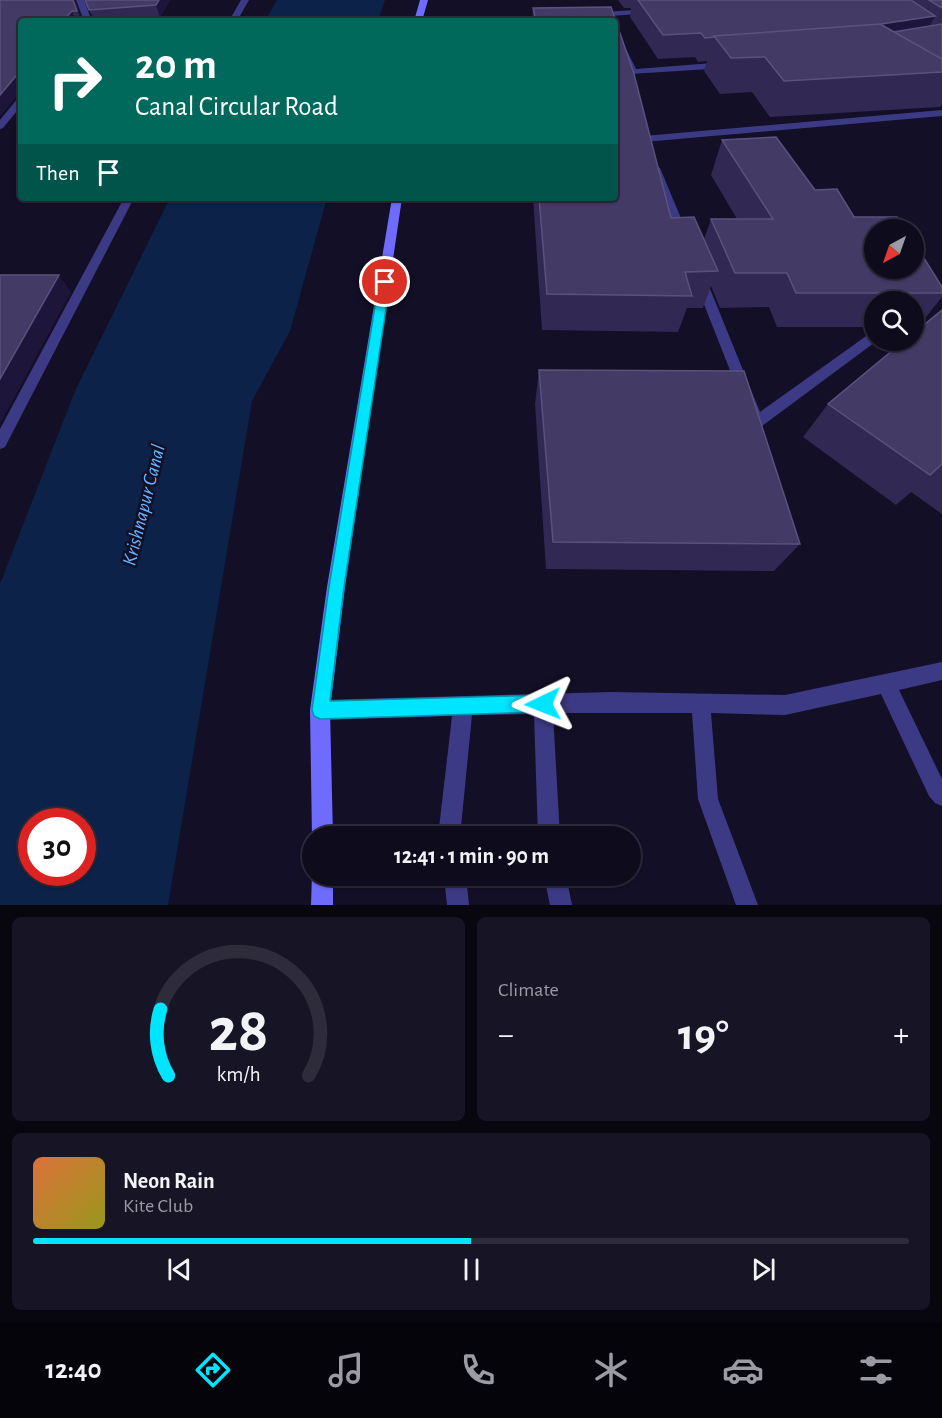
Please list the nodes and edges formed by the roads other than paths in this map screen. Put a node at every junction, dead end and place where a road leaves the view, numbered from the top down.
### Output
1 (80, 0) edge
2 (245, 0) edge
3 (424, 0) edge
4 (662, 10) edge
5 (87, 18) edge
6 (235, 18) edge
7 (419, 18) edge
8 (607, 18) edge
9 (618, 42) edge
10 (738, 64) edge
11 (18, 104) edge
12 (942, 113) edge
13 (0, 126) edge
14 (127, 201) edge
15 (398, 201) edge
16 (687, 248) edge
17 (696, 270) edge
18 (864, 344) edge
19 (0, 443) edge
20 (942, 671) edge
21 (886, 683) junction
22 (543, 704) junction
23 (701, 704) junction
24 (463, 706) junction
25 (320, 710) junction
26 (942, 796) edge
27 (322, 826) edge
28 (450, 826) edge
29 (549, 826) edge
30 (322, 886) edge
31 (455, 886) edge
32 (557, 886) edge
33 (322, 905) edge
34 (458, 905) edge
35 (561, 905) edge
36 (747, 905) edge

1 - 5 street
2 - 6 street
3 - 7 main road
4 - 8 street
9 - 10 street
11 - 13 street
12 - 16 street
14 - 19 street
15 - 25 main road
17 - 18 street
20 - 21 street
21 - 23 street
21 - 26 street
22 - 23 street
22 - 24 street
22 - 29 street
23 - 36 street
24 - 25 street
24 - 28 street
25 - 27 main road
30 - 33 main road
31 - 34 street
32 - 35 street

